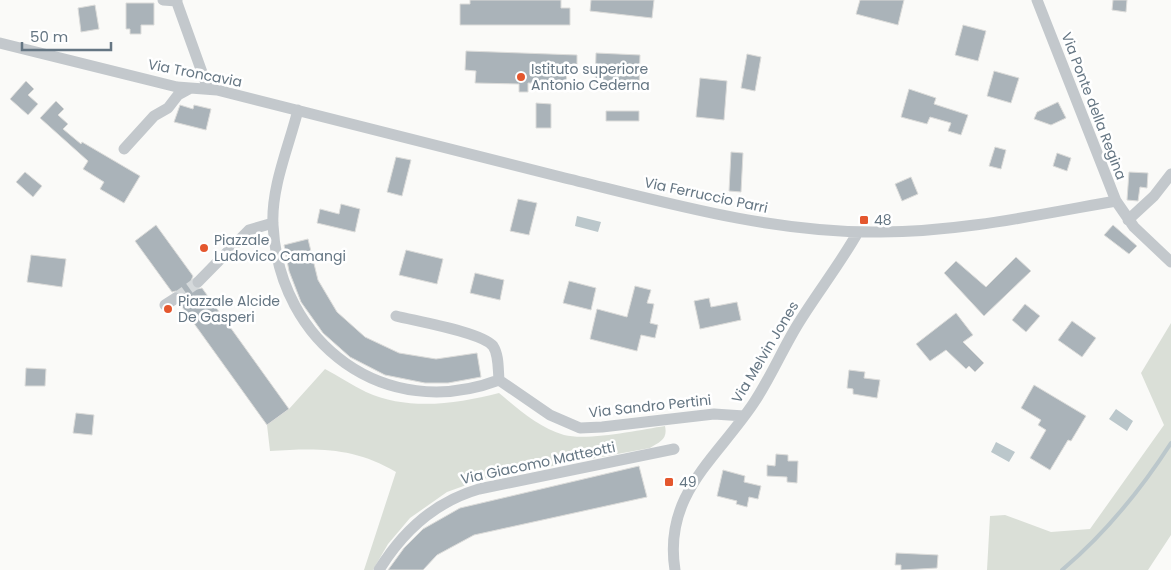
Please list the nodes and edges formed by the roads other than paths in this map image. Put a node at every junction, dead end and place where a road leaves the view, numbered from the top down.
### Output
1 (163, 0) edge
2 (1037, 0) edge
3 (176, 1) edge
4 (0, 43) edge
5 (189, 89) junction
6 (208, 89) junction
7 (298, 110) junction
8 (124, 149) dead end
9 (1171, 174) edge
10 (1116, 202) junction
11 (1128, 220) junction
12 (273, 223) junction
13 (858, 232) junction
14 (1171, 262) edge
15 (198, 282) tunnel mouth
16 (176, 298) tunnel mouth
17 (165, 305) dead end
18 (396, 316) dead end
19 (499, 380) junction
20 (744, 416) junction
21 (674, 449) dead end
22 (378, 570) edge
23 (675, 570) edge

1 - 3 street
2 - 10 street, Via Ponte della Regina
3 - 6 street
4 - 5 street, Via Troncavia
5 - 6 street, Via Troncavia
5 - 8 street
6 - 7 street, Via Troncavia
7 - 12 street
7 - 13 street, Via Ferruccio Parri
9 - 11 street
10 - 11 street, Via Ponte della Regina
10 - 13 street, Via Ferruccio Parri
11 - 14 street, Via Ponte della Regina
12 - 15 street
12 - 19 street
13 - 20 street, Via Melvin Jones
16 - 17 street
18 - 19 street
19 - 20 street, Via Sandro Pertini
20 - 23 street, Via Melvin Jones
21 - 22 street, Via Giacomo Matteotti

